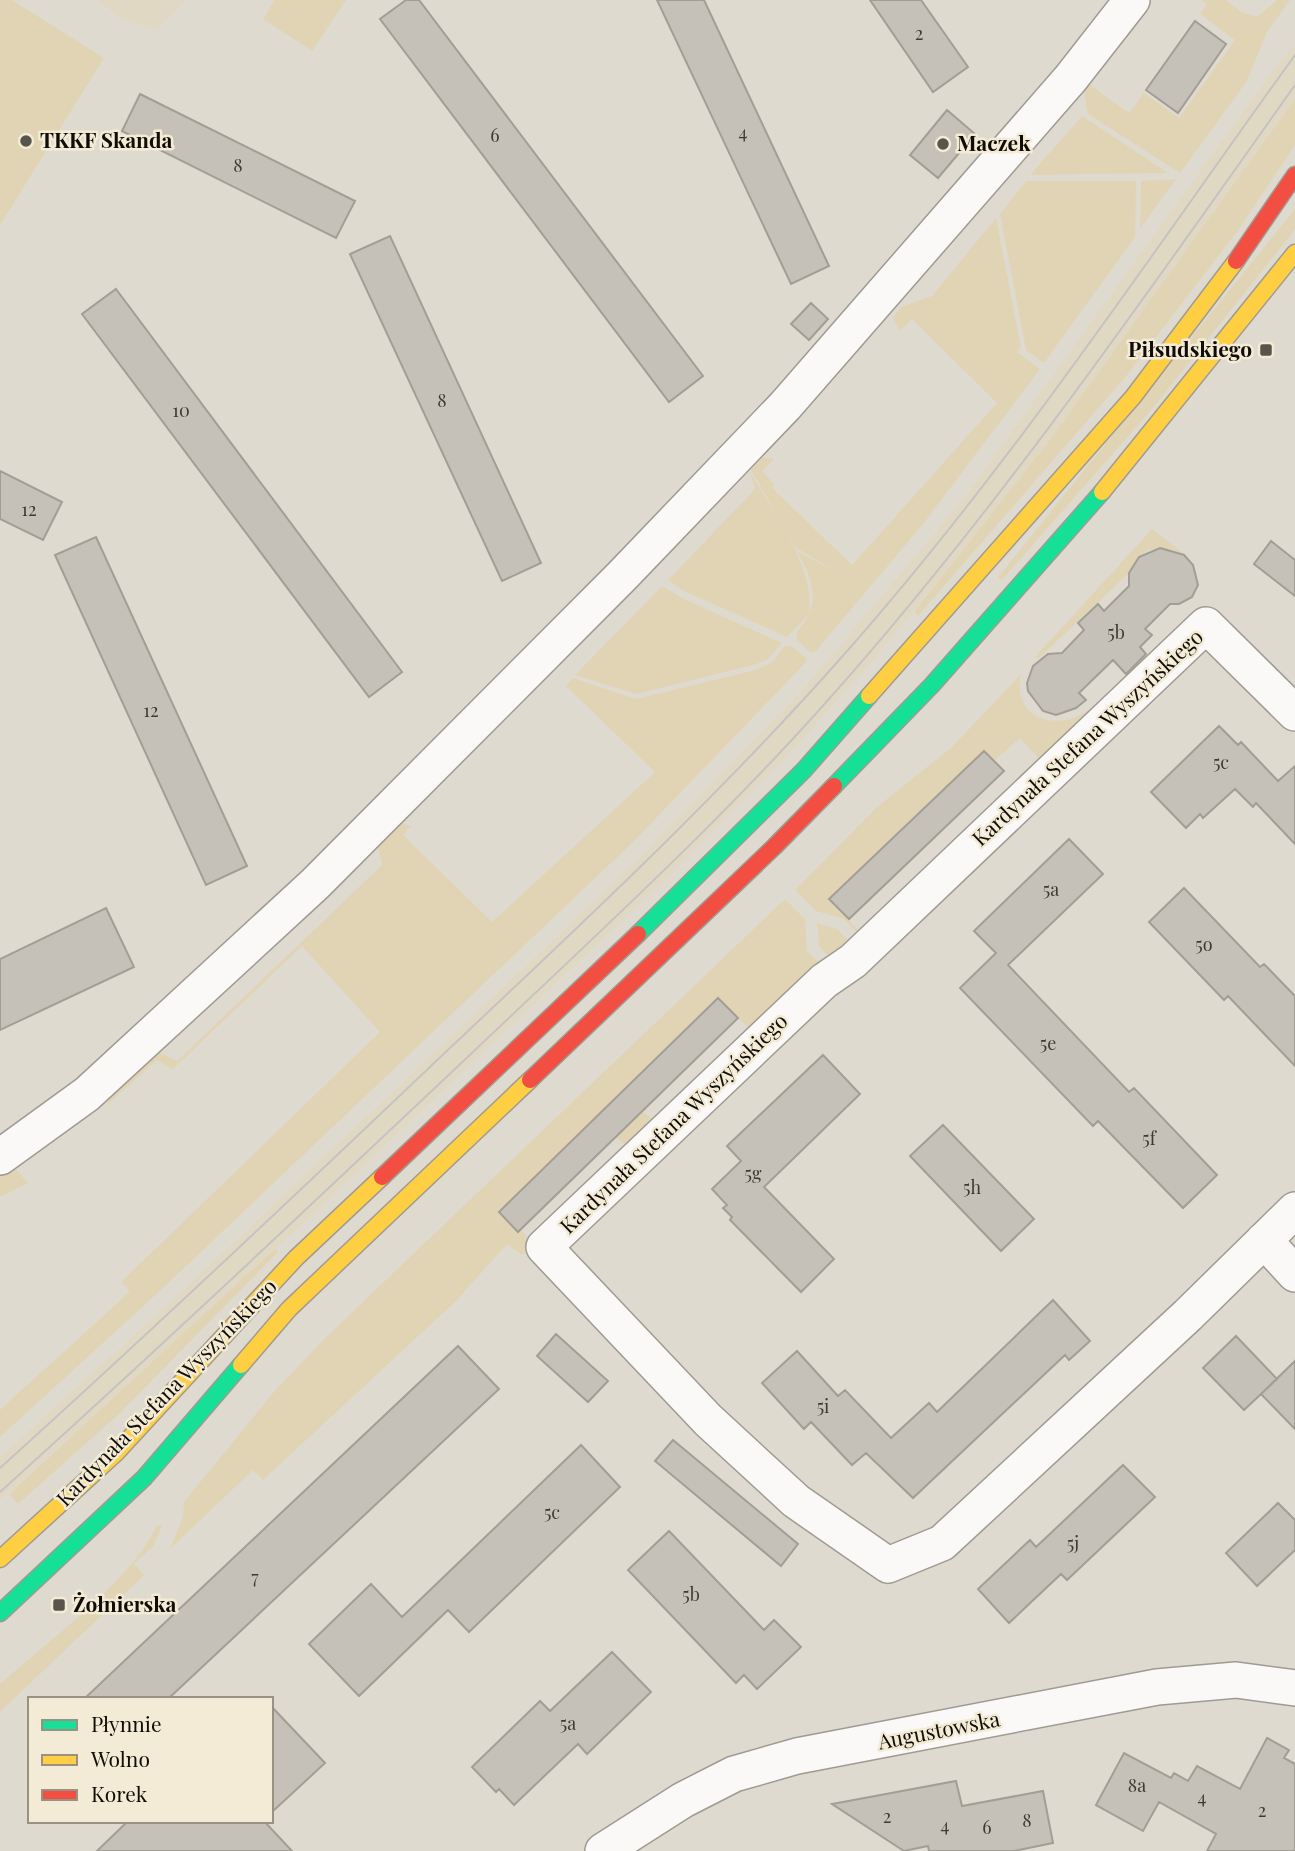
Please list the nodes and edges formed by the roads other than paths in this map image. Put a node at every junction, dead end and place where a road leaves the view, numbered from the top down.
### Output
1 (1132, 0) edge
2 (1295, 175) edge
3 (1295, 253) edge
4 (1295, 713) edge
5 (0, 1157) edge
6 (1295, 1210) edge
7 (1264, 1240) junction
8 (1295, 1274) edge
9 (0, 1559) edge
10 (0, 1613) edge
11 (1295, 1688) edge
12 (604, 1851) edge

1 - 5 street
2 - 9 main road, Kardynała Stefana Wyszyńskiego
3 - 10 main road, Kardynała Stefana Wyszyńskiego
4 - 7 street, Kardynała Stefana Wyszyńskiego
6 - 7 street, Kardynała Stefana Wyszyńskiego
7 - 8 street
11 - 12 street, Augustowska

